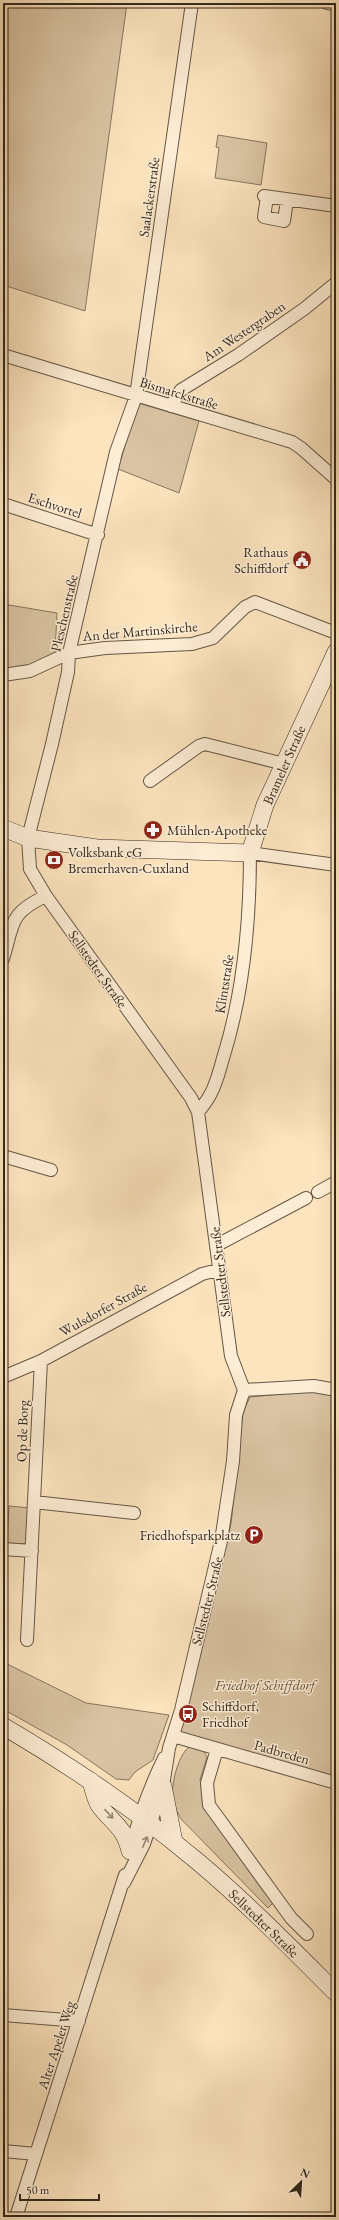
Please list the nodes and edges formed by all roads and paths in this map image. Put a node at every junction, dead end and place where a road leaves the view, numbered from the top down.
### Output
1 (192, 3) edge
2 (327, 3) edge
3 (336, 5) edge
4 (288, 200) junction
5 (336, 206) edge
6 (336, 283) edge
7 (3, 355) edge
8 (136, 396) junction
9 (170, 406) junction
10 (336, 479) edge
11 (3, 504) edge
12 (98, 535) junction
13 (336, 633) edge
14 (336, 652) edge
15 (69, 653) junction
16 (3, 676) edge
17 (284, 764) junction
18 (150, 781) dead end
19 (3, 828) edge
20 (28, 838) junction
21 (250, 854) junction
22 (336, 865) edge
23 (46, 896) junction
24 (3, 959) edge
25 (198, 1112) junction
26 (3, 1156) edge
27 (51, 1170) dead end
28 (336, 1182) edge
29 (318, 1192) dead end
30 (306, 1198) dead end
31 (217, 1245) junction
32 (218, 1270) junction
33 (40, 1361) junction
34 (3, 1376) edge
35 (244, 1390) junction
36 (336, 1390) edge
37 (34, 1502) junction
38 (134, 1513) dead end
39 (3, 1549) edge
40 (32, 1551) junction
41 (27, 1640) dead end
42 (3, 1726) edge
43 (171, 1742) junction
44 (217, 1749) junction
45 (91, 1781) junction
46 (336, 1783) edge
47 (163, 1786) junction
48 (146, 1820) junction
49 (174, 1842) junction
50 (130, 1851) junction
51 (124, 1883) junction
52 (307, 1934) dead end
53 (336, 1993) edge
54 (3, 2015) edge
55 (79, 2021) junction
56 (3, 2151) edge
57 (36, 2154) junction
58 (16, 2217) edge

1 - 8 street, Saalackerstraße
2 - 3 street
4 - 4 street
4 - 5 street
6 - 9 street, Am Westergraben
7 - 8 street, Bismarckstraße
8 - 9 street, Bismarckstraße
8 - 12 street, Pleschenstraße
9 - 10 street, Bismarckstraße
11 - 12 street, Eschvortel
12 - 15 street, Pleschenstraße
13 - 15 street, An der Martinskirche
14 - 17 main road, Brameler Straße
15 - 16 street, An der Martinskirche
15 - 20 street, Pleschenstraße
17 - 18 street
17 - 21 main road, Brameler Straße
19 - 20 main road
20 - 21 main road
20 - 23 street, Sellstedter Straße
21 - 22 street
21 - 25 street, Klintstraße
23 - 24 street
23 - 25 street, Sellstedter Straße
25 - 31 street, Sellstedter Straße
26 - 27 street
28 - 29 street
30 - 31 street
31 - 32 street, Sellstedter Straße
32 - 33 street, Wulsdorfer Straße
32 - 35 street, Sellstedter Straße
33 - 34 street, Wulsdorfer Straße
33 - 37 street, Op de Borg
35 - 36 street
35 - 43 street, Sellstedter Straße
37 - 38 street
37 - 40 street, Op de Borg
39 - 40 street
40 - 41 street, Op de Borg
42 - 45 main road
43 - 44 street, Padbreden
43 - 47 street, Sellstedter Straße
43 - 48 street, Sellstedter Straße
44 - 46 street, Padbreden
44 - 52 street, Sellstedter Straße
45 - 48 main road
45 -> 50 main road
47 - 48 street, Sellstedter Straße
47 - 49 main road
48 - 49 main road, Sellstedter Straße
48 - 50 street, Alter Apeler Weg
51 -> 48 street, Alter Apeler Weg
49 - 53 main road, Sellstedter Straße
50 - 51 street, Alter Apeler Weg
51 - 55 street, Alter Apeler Weg
54 - 55 street
55 - 57 street, Alter Apeler Weg
56 - 57 street
57 - 58 street, Alter Apeler Weg

